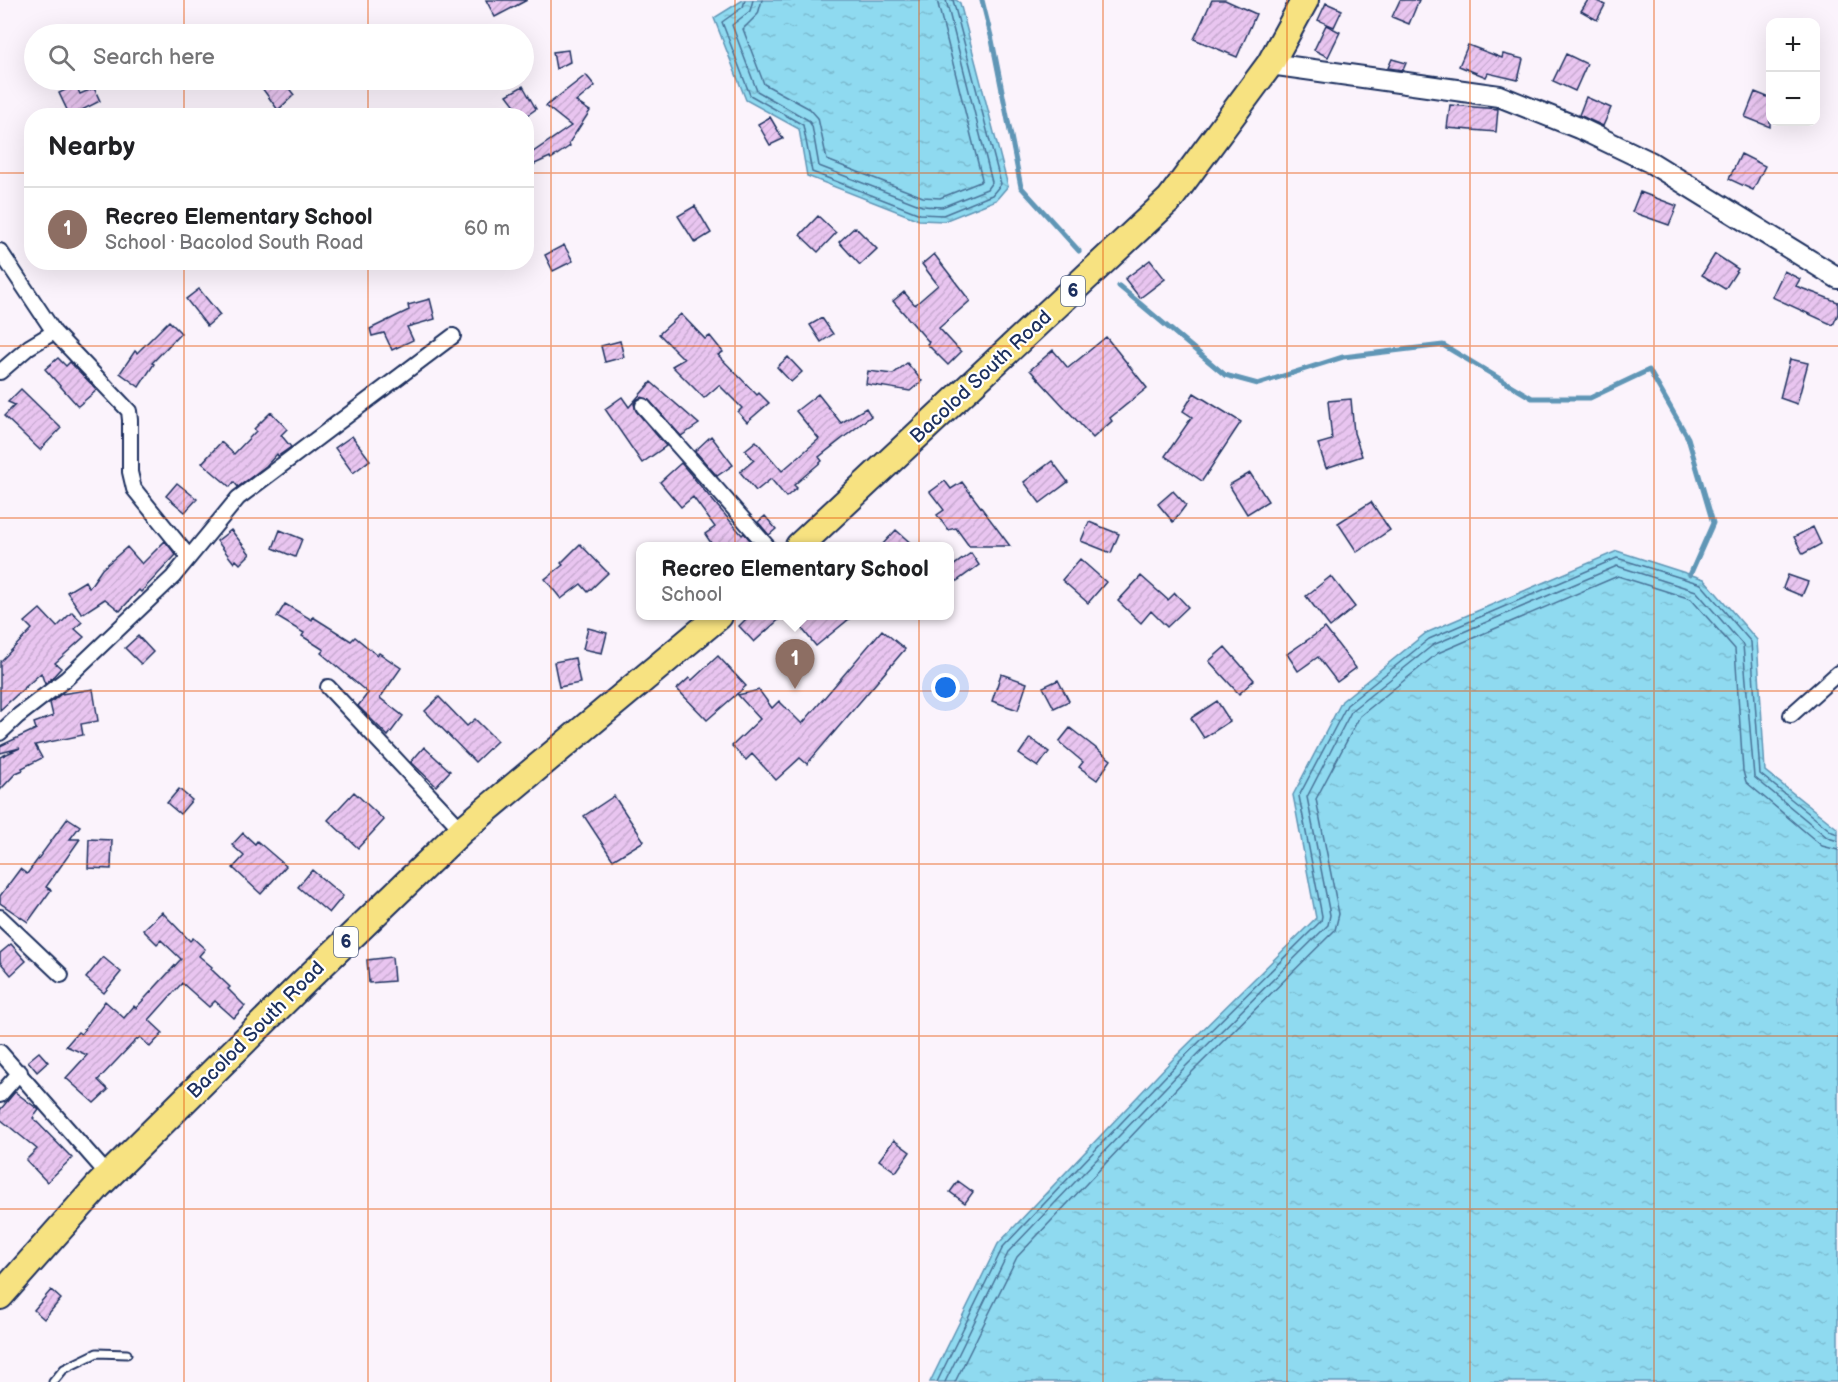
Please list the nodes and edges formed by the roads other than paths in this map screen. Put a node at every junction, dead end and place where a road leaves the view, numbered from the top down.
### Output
1 (1305, 0) edge
2 (1270, 64) junction
3 (0, 251) edge
4 (1838, 278) edge
5 (54, 332) junction
6 (453, 336) dead end
7 (0, 372) edge
8 (643, 405) dead end
9 (763, 542) edge
10 (803, 542) edge
11 (189, 557) junction
12 (713, 620) edge
13 (1838, 673) edge
14 (328, 687) dead end
15 (1791, 715) dead end
16 (0, 733) edge
17 (462, 830) junction
18 (0, 917) edge
19 (61, 975) dead end
20 (0, 1052) edge
21 (20, 1072) junction
22 (0, 1095) edge
23 (109, 1176) junction
24 (0, 1296) edge
25 (127, 1354) dead end
26 (53, 1382) edge

1 - 2 highway, Bacolod South Road / 6
2 - 4 street
2 - 10 highway, Bacolod South Road / 6
3 - 5 street
5 - 7 street
5 - 11 street
6 - 11 street
8 - 9 street
11 - 16 street
12 - 17 highway, Bacolod South Road / 6
13 - 15 street
14 - 17 street
17 - 23 highway, Bacolod South Road / 6
18 - 19 street
20 - 21 street
21 - 22 street
21 - 23 street
23 - 24 highway, Bacolod South Road / 6
25 - 26 lane

